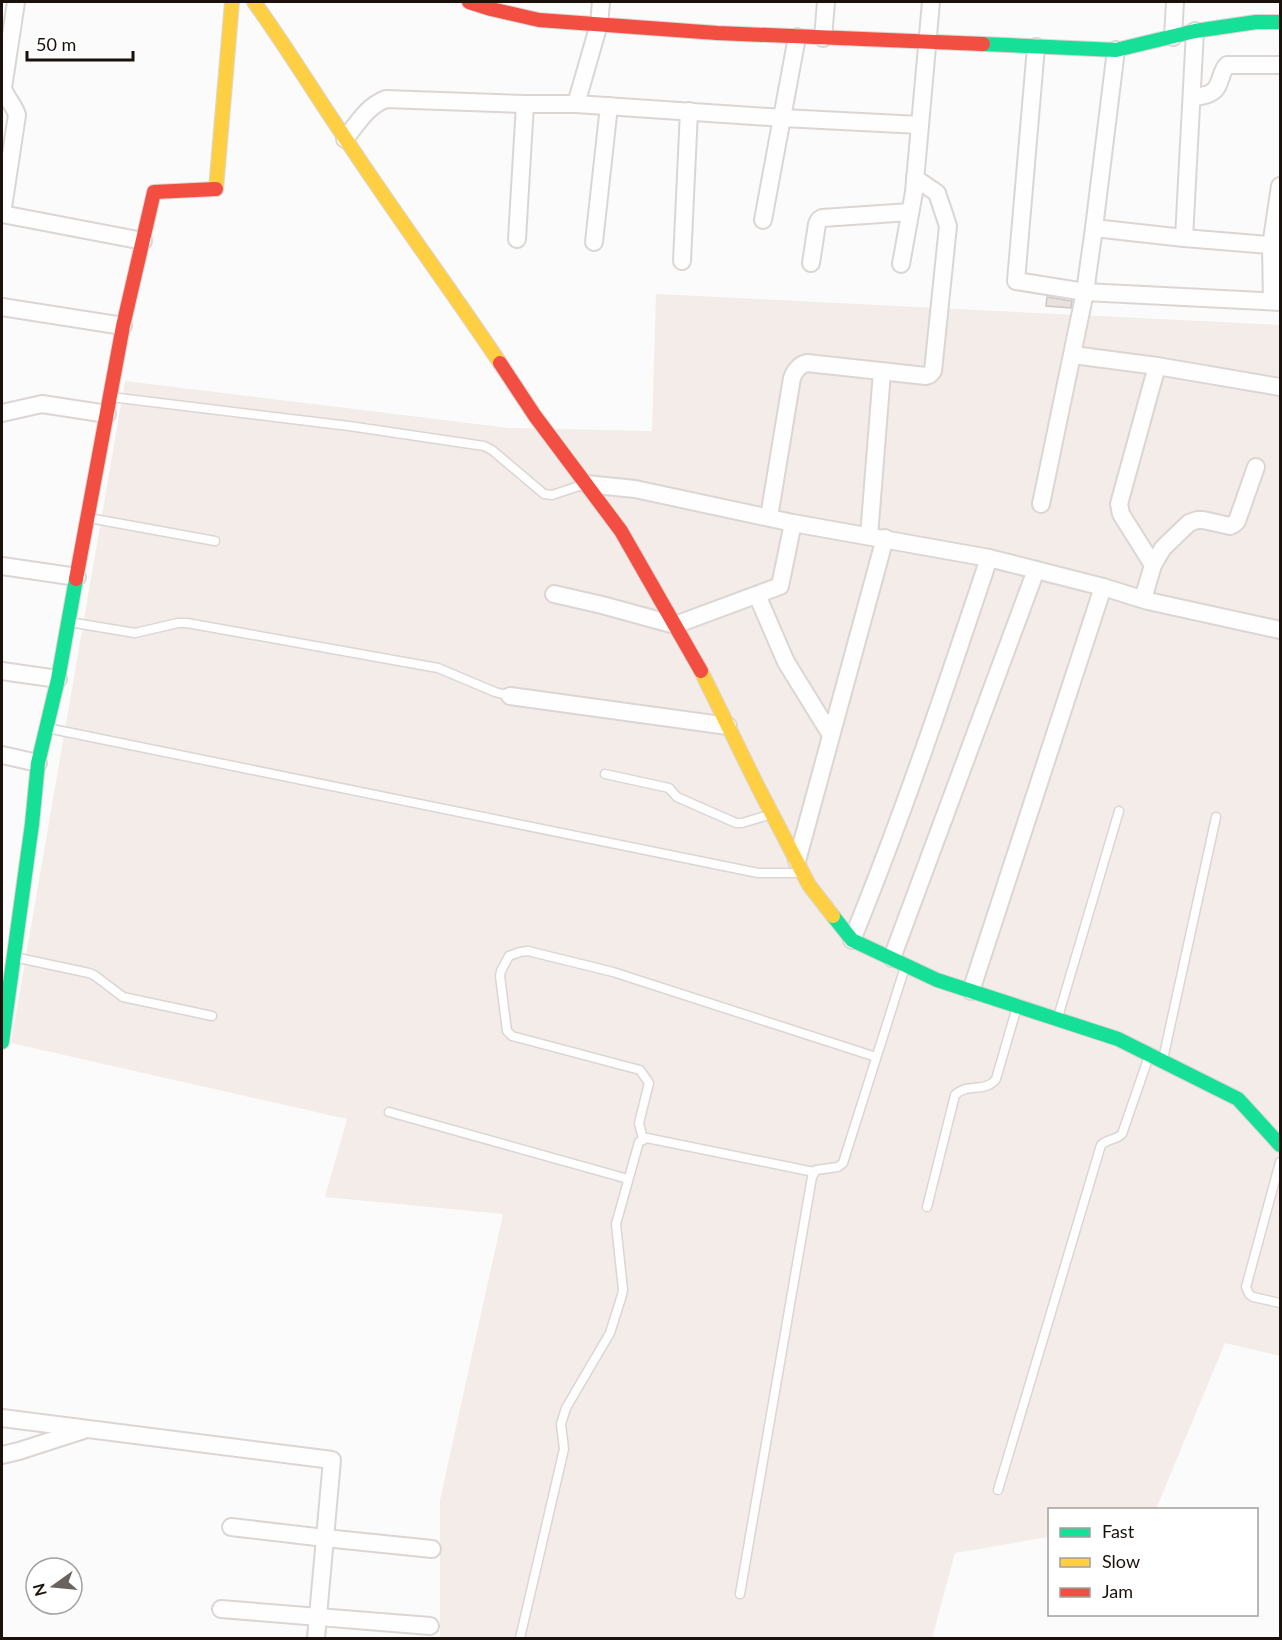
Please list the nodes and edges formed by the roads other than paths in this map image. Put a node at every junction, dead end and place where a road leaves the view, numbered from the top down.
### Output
1 (16, 2) edge
2 (232, 2) edge
3 (254, 2) edge
4 (469, 2) edge
5 (601, 2) edge
6 (826, 2) edge
7 (931, 2) edge
8 (1175, 2) edge
9 (1281, 22) edge
10 (599, 24) junction
11 (1195, 31) junction
12 (797, 37) junction
13 (1173, 37) junction
14 (823, 38) junction
15 (927, 43) junction
16 (1036, 47) junction
17 (1116, 51) junction
18 (1281, 65) edge
19 (1192, 98) junction
20 (525, 104) junction
21 (576, 104) junction
22 (609, 106) junction
23 (689, 111) junction
24 (783, 118) junction
25 (920, 126) junction
26 (345, 139) junction
27 (915, 178) junction
28 (1281, 186) edge
29 (910, 212) junction
30 (2, 214) edge
31 (763, 220) dead end
32 (1094, 228) junction
33 (1184, 238) junction
34 (517, 239) dead end
35 (143, 241) junction
36 (594, 242) dead end
37 (1276, 246) edge
38 (682, 261) dead end
39 (811, 263) dead end
40 (901, 264) dead end
41 (1085, 292) junction
42 (1276, 302) edge
43 (2, 307) edge
44 (123, 326) junction
45 (1073, 355) junction
46 (1157, 366) junction
47 (882, 372) junction
48 (1281, 387) edge
49 (110, 397) junction
50 (2, 413) edge
51 (107, 414) junction
52 (1256, 467) dead end
53 (586, 484) junction
54 (1041, 504) dead end
55 (769, 517) junction
56 (88, 518) junction
57 (793, 523) junction
58 (877, 537) junction
59 (215, 541) dead end
60 (989, 558) junction
61 (1153, 565) junction
62 (2, 566) edge
63 (1036, 570) junction
64 (77, 577) junction
65 (1103, 587) junction
66 (554, 594) dead end
67 (757, 595) junction
68 (1143, 599) junction
69 (69, 622) junction
70 (675, 625) junction
71 (1278, 627) edge
72 (2, 671) edge
73 (58, 680) junction
74 (510, 696) joint
75 (728, 726) junction
76 (46, 728) junction
77 (831, 735) junction
78 (2, 755) edge
79 (38, 763) junction
80 (604, 774) dead end
81 (1119, 811) dead end
82 (772, 814) junction
83 (1216, 817) dead end
84 (800, 867) junction
85 (852, 940) junction
86 (13, 957) junction
87 (898, 962) junction
88 (971, 991) junction
89 (1017, 1006) junction
90 (212, 1016) dead end
91 (1057, 1019) junction
92 (2, 1042) edge
93 (1149, 1055) junction
94 (876, 1057) junction
95 (1163, 1062) junction
96 (389, 1112) dead end
97 (643, 1140) junction
98 (1281, 1145) edge
99 (1281, 1162) edge
100 (814, 1172) junction
101 (628, 1179) junction
102 (927, 1207) dead end
103 (1281, 1303) edge
104 (2, 1418) edge
105 (87, 1429) junction
106 (2, 1455) edge
107 (998, 1490) dead end
108 (231, 1527) dead end
109 (325, 1538) junction
110 (432, 1549) dead end
111 (740, 1594) dead end
112 (221, 1609) dead end
113 (318, 1617) junction
114 (430, 1626) dead end
115 (316, 1638) edge
116 (520, 1638) edge

1 - 30 street
2 - 35 street
3 - 26 street
4 - 10 street
5 - 10 street
6 - 14 street
7 - 15 street
8 - 13 street
9 - 11 street
10 - 12 street
10 - 21 street
11 - 13 street
11 - 19 street
12 - 14 street
12 - 24 street
13 - 17 street
14 - 15 street
15 - 16 street
15 - 25 street
16 - 17 street
16 - 41 street
17 - 32 street
18 - 19 street
19 - 33 street
20 - 21 street
20 - 26 street
20 - 34 street
21 - 22 street
22 - 23 street
22 - 36 street
23 - 24 street
23 - 38 street
24 - 25 street
24 - 31 street
25 - 27 street
26 - 53 street
27 - 29 street
27 - 47 street
28 - 37 street
29 - 39 street
29 - 40 street
30 - 35 street
32 - 33 street
32 - 41 street
33 - 37 street
35 - 44 street
37 - 42 street
41 - 42 street
41 - 45 street
43 - 44 street
44 - 49 street
45 - 46 street
45 - 54 street
46 - 48 street
46 - 61 street
47 - 55 street
47 - 58 street
49 - 51 street
49 - 53 lane
50 - 51 street
51 - 56 street
52 - 61 street
53 - 55 street
53 - 70 street
55 - 57 street
56 - 59 lane
56 - 64 street
57 - 58 street
57 - 67 street
58 - 60 street
58 - 77 street
60 - 63 street
60 - 85 street
61 - 68 street
62 - 64 street
63 - 65 street
63 - 87 street
64 - 69 street
65 - 68 street
65 - 88 street
66 - 70 street
67 - 70 street
67 - 77 street
68 - 71 street
69 - 73 street
69 - 74 lane
70 - 75 street
72 - 73 street
73 - 76 street
74 - 75 street
75 - 82 street
76 - 79 street
76 - 84 lane
77 - 84 street
78 - 79 street
79 - 86 street
80 - 82 lane
81 - 91 lane
82 - 84 street
83 - 95 lane
84 - 85 street
85 - 87 street
86 - 90 lane
86 - 92 street
87 - 88 street
87 - 94 lane
88 - 89 street
89 - 91 street
89 - 102 lane
91 - 93 street
93 - 95 street
93 - 107 lane
94 - 97 lane
94 - 100 lane
95 - 98 street
96 - 101 lane
97 - 100 lane
97 - 101 lane
99 - 103 lane
100 - 111 lane
101 - 116 lane
104 - 105 street
105 - 106 street
105 - 109 street
108 - 109 street
109 - 110 street
109 - 113 street
112 - 113 street
113 - 114 street
113 - 115 street

